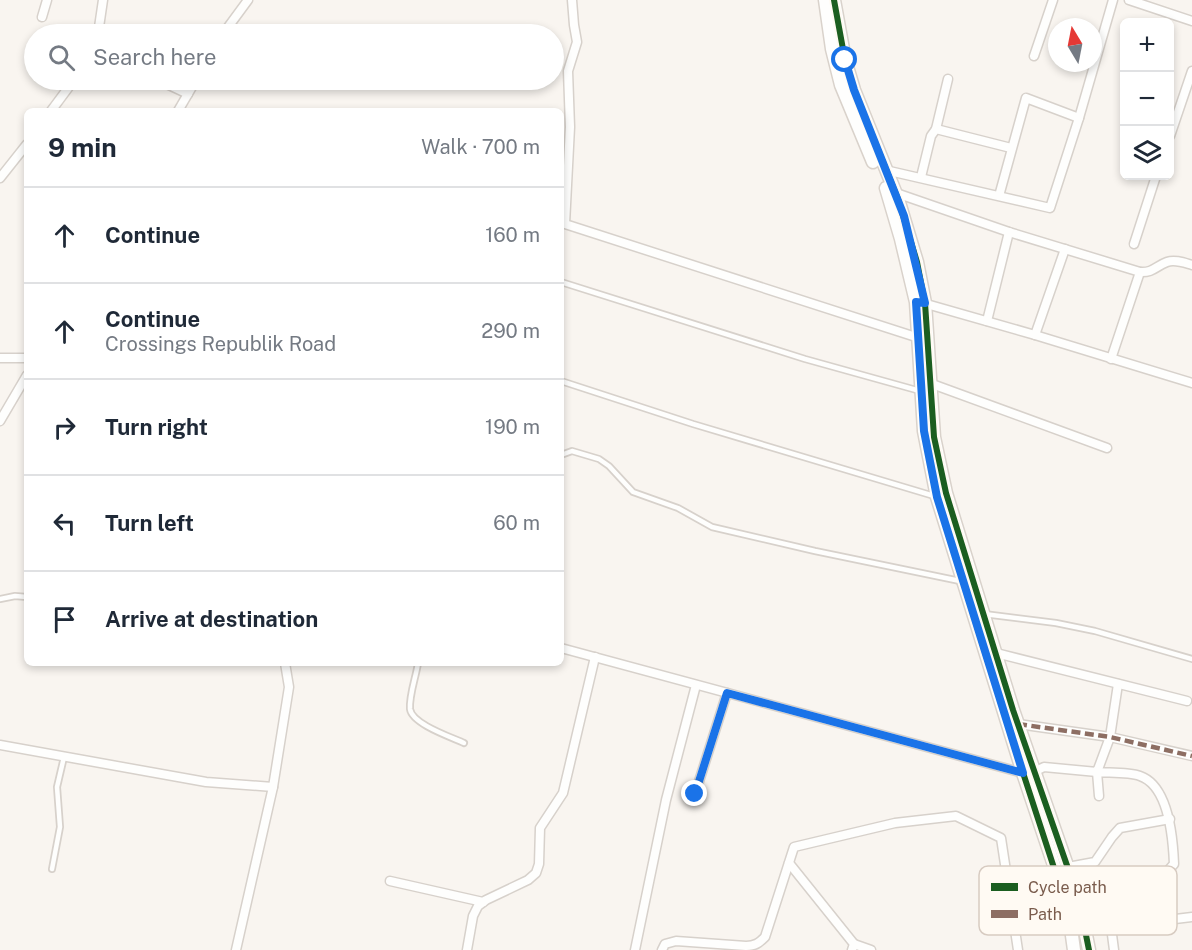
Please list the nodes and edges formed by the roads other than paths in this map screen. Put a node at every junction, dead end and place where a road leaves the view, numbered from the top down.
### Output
1 (47, 0) edge
2 (103, 0) edge
3 (248, 0) edge
4 (572, 0) edge
5 (825, 0) edge
6 (834, 0) edge
7 (1053, 0) edge
8 (1113, 0) edge
9 (1129, 0) edge
10 (42, 17) dead end
11 (1192, 21) edge
12 (99, 24) edge
13 (230, 24) edge
14 (1034, 56) dead end
15 (1192, 71) edge
16 (948, 80) dead end
17 (67, 90) edge
18 (179, 90) edge
19 (190, 90) edge
20 (188, 94) junction
21 (53, 108) edge
22 (180, 108) edge
23 (1079, 118) junction
24 (1173, 126) edge
25 (936, 129) junction
26 (24, 147) edge
27 (1011, 148) junction
28 (885, 170) junction
29 (2, 173) edge
30 (921, 177) junction
31 (1155, 180) edge
32 (896, 193) junction
33 (999, 196) junction
34 (1009, 231) junction
35 (1134, 244) dead end
36 (1065, 249) junction
37 (1192, 266) edge
38 (1140, 272) junction
39 (564, 283) edge
40 (921, 303) junction
41 (987, 321) junction
42 (1035, 336) junction
43 (919, 338) junction
44 (0, 358) edge
45 (24, 358) edge
46 (1111, 359) junction
47 (24, 380) edge
48 (564, 382) edge
49 (1192, 384) edge
50 (927, 388) junction
51 (0, 421) edge
52 (1107, 448) dead end
53 (564, 454) edge
54 (937, 497) junction
55 (963, 581) junction
56 (24, 597) edge
57 (0, 599) edge
58 (984, 614) junction
59 (564, 649) edge
60 (996, 653) junction
61 (595, 657) junction
62 (1192, 658) edge
63 (286, 666) edge
64 (417, 666) edge
65 (1118, 684) junction
66 (696, 685) junction
67 (727, 693) junction
68 (1187, 701) dead end
69 (1018, 724) junction
70 (1110, 738) junction
71 (464, 743) dead end
72 (0, 745) edge
73 (1192, 756) edge
74 (64, 757) junction
75 (1028, 772) junction
76 (1097, 772) junction
77 (273, 787) junction
78 (695, 794) dead end
79 (1098, 796) dead end
80 (1170, 819) junction
81 (789, 863) junction
82 (1005, 866) edge
83 (1059, 866) edge
84 (1068, 866) edge
85 (1073, 866) edge
86 (1172, 866) edge
87 (52, 869) dead end
88 (390, 881) dead end
89 (483, 902) junction
90 (1192, 917) edge
91 (1177, 919) edge
92 (1016, 935) edge
93 (1076, 935) edge
94 (1082, 935) edge
95 (1112, 935) edge
96 (853, 947) edge
97 (236, 950) edge
98 (468, 950) edge
99 (635, 950) edge
100 (662, 950) edge
101 (871, 950) edge
102 (1018, 950) edge
103 (1074, 950) edge
104 (1089, 950) edge
105 (1114, 950) edge

1 - 10 street
2 - 12 street
3 - 13 street
4 - 43 street
5 - 40 street
6 - 28 street
7 - 14 street
8 - 23 street
9 - 11 street
15 - 24 street
16 - 25 street
17 - 21 street
18 - 20 street
19 - 20 street
20 - 22 street
23 - 27 street
23 - 33 street
25 - 27 street
25 - 30 street
26 - 29 street
27 - 33 street
28 - 30 street
28 - 32 street
30 - 33 street
31 - 35 street
32 - 34 street
32 - 40 street
34 - 36 street
34 - 41 street
36 - 38 street
36 - 42 street
37 - 38 street
38 - 46 street
39 - 50 lane
40 - 41 street
40 - 43 street
40 - 50 street
41 - 42 street
42 - 46 street
43 - 50 street
44 - 45 street
46 - 49 street
47 - 51 street
48 - 54 lane
50 - 52 street
50 - 54 street
50 - 58 street
53 - 55 lane
54 - 55 street
55 - 75 street
56 - 57 lane
58 - 60 street
58 - 62 lane
59 - 61 street
60 - 65 street
60 - 69 street
61 - 66 street
61 - 89 street
63 - 77 street
64 - 71 lane
65 - 68 street
65 - 70 street
66 - 67 street
66 - 99 street
67 - 75 street
67 - 78 street
69 - 70 street
69 - 75 street
70 - 73 street
70 - 76 street
72 - 74 street
74 - 77 street
74 - 87 lane
75 - 76 street
75 - 83 street
75 - 84 street
76 - 79 street
76 - 80 street
77 - 97 street
80 - 85 street
80 - 86 street
81 - 82 street
81 - 96 street
81 - 100 street
88 - 89 street
89 - 98 street
90 - 91 street
92 - 102 street
93 - 103 street
94 - 104 street
95 - 105 street
96 - 101 street

